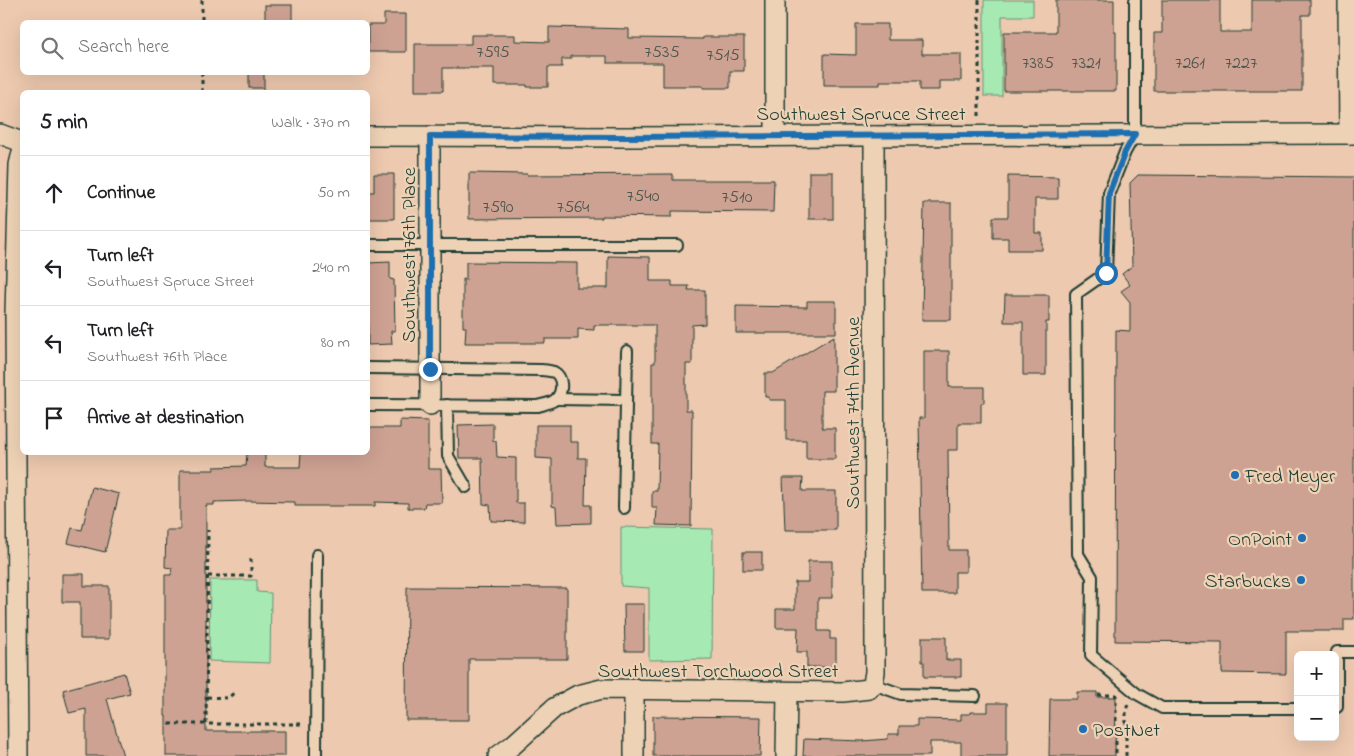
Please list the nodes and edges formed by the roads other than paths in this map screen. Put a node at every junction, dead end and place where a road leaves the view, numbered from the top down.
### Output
1 (776, 0) edge
2 (1135, 0) edge
3 (1348, 0) edge
4 (0, 134) edge
5 (1135, 134) junction
6 (1352, 134) edge
7 (370, 136) edge
8 (430, 136) junction
9 (775, 136) junction
10 (874, 136) junction
11 (20, 141) edge
12 (20, 158) edge
13 (370, 245) edge
14 (430, 245) junction
15 (677, 245) dead end
16 (627, 351) dead end
17 (370, 368) edge
18 (430, 369) junction
19 (556, 399) junction
20 (626, 400) junction
21 (370, 404) edge
22 (439, 405) junction
23 (466, 487) dead end
24 (624, 508) dead end
25 (317, 555) dead end
26 (1354, 652) edge
27 (871, 687) junction
28 (634, 688) junction
29 (787, 692) junction
30 (975, 696) dead end
31 (1337, 696) edge
32 (1294, 708) edge
33 (18, 756) edge
34 (316, 756) edge
35 (498, 756) edge
36 (634, 756) edge
37 (786, 756) edge

1 - 9 street
2 - 5 lane
3 - 6 street
4 - 11 street
5 - 6 street, Southwest Spruce Street
5 - 10 street, Southwest Spruce Street
5 - 32 lane
7 - 8 street, Southwest Spruce Street
8 - 9 street, Southwest Spruce Street
8 - 14 street, Southwest 76th Place
9 - 10 street, Southwest Spruce Street
10 - 27 street, Southwest 74th Avenue
12 - 33 street
13 - 14 lane
14 - 15 lane
14 - 18 street, Southwest 76th Place
16 - 20 lane
17 - 18 lane
18 - 19 lane
18 - 22 street, Southwest 76th Place
19 - 20 lane
19 - 22 lane
20 - 24 lane
21 - 22 lane
22 - 23 lane
25 - 34 lane
26 - 31 lane
27 - 29 street, Southwest Torchwood Street
27 - 30 lane
28 - 29 street, Southwest Torchwood Street
28 - 35 street, Southwest Torchwood Street
28 - 36 street
29 - 37 street

